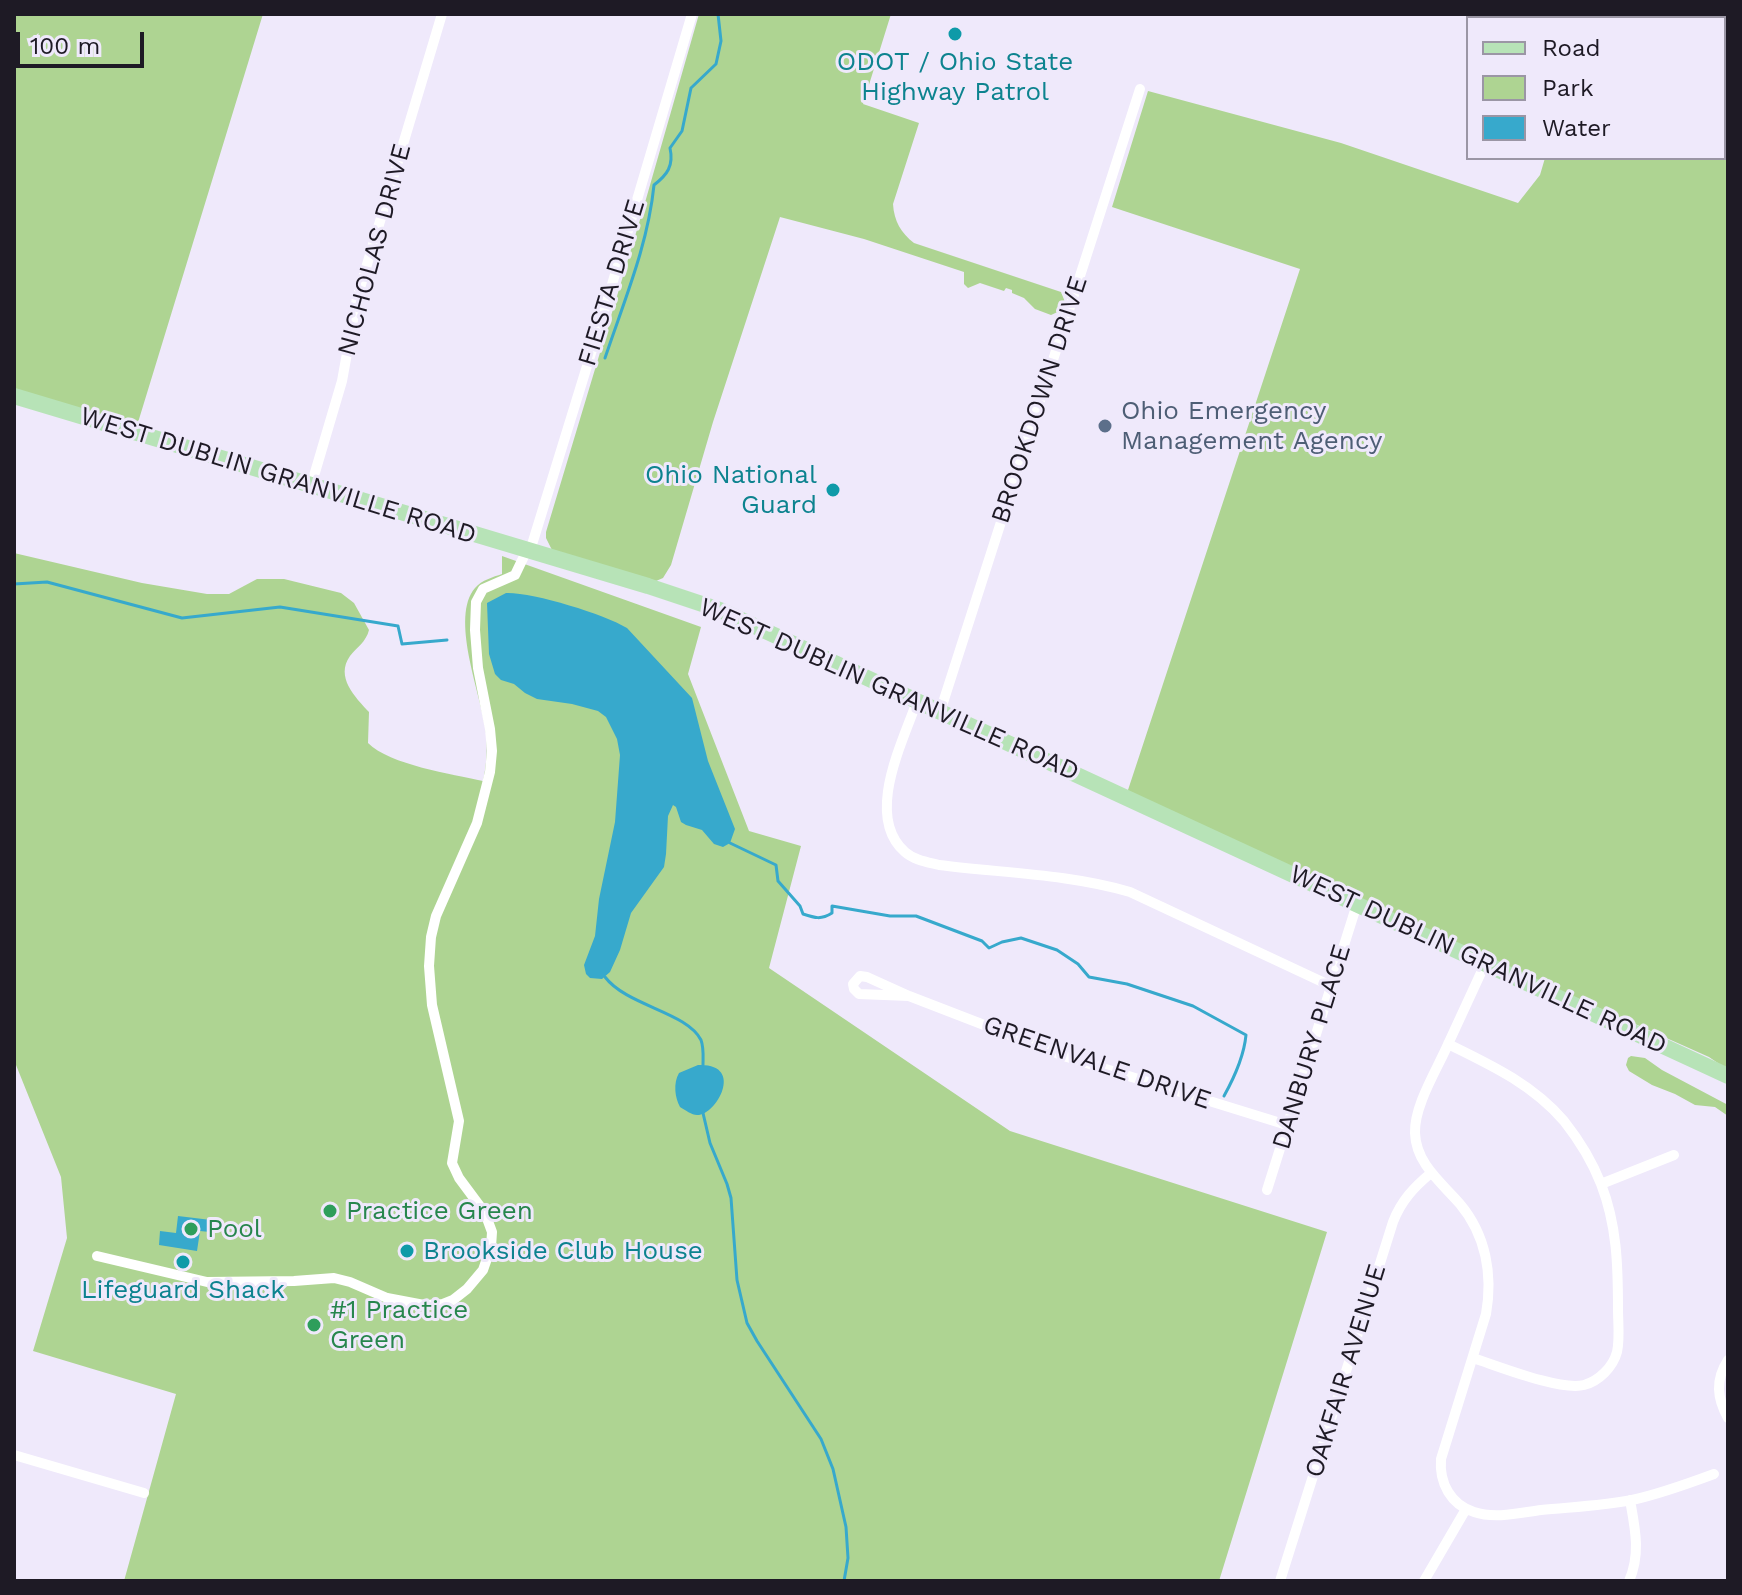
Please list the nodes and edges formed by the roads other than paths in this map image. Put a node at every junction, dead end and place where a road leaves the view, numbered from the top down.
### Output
1 (442, 14) edge
2 (692, 14) edge
3 (1140, 89) dead end
4 (14, 396) edge
5 (311, 486) junction
6 (528, 551) junction
7 (917, 701) junction
8 (940, 712) junction
9 (1357, 904) junction
10 (1485, 964) junction
11 (1331, 986) junction
12 (909, 996) junction
13 (1448, 1044) junction
14 (1728, 1076) edge
15 (1287, 1125) junction
16 (1674, 1155) dead end
17 (1431, 1173) junction
18 (1601, 1184) junction
19 (1267, 1190) dead end
20 (97, 1256) dead end
21 (1473, 1358) junction
22 (1728, 1360) edge
23 (1728, 1418) edge
24 (14, 1455) edge
25 (1714, 1474) dead end
26 (144, 1493) dead end
27 (1630, 1500) junction
28 (1466, 1509) junction
29 (1280, 1581) edge
30 (1424, 1581) edge
31 (1629, 1581) edge

1 - 5 street, NICHOLAS DRIVE
2 - 6 street, FIESTA DRIVE
3 - 8 street, BROOKDOWN DRIVE
4 - 5 main road, WEST DUBLIN GRANVILLE ROAD
5 - 6 main road, WEST DUBLIN GRANVILLE ROAD
6 - 7 main road, WEST DUBLIN GRANVILLE ROAD
6 - 20 street
7 - 8 main road, WEST DUBLIN GRANVILLE ROAD
7 - 11 street
8 - 9 main road, WEST DUBLIN GRANVILLE ROAD
9 - 10 main road, WEST DUBLIN GRANVILLE ROAD
9 - 11 street, DANBURY PLACE
10 - 13 street
10 - 14 main road, WEST DUBLIN GRANVILLE ROAD
11 - 15 street, DANBURY PLACE
12 - 12 street, GREENVALE DRIVE
12 - 15 street, GREENVALE DRIVE
13 - 17 street
13 - 18 street
15 - 19 street, DANBURY PLACE
16 - 18 street
17 - 21 street
17 - 29 street, OAKFAIR AVENUE
18 - 21 street
21 - 28 street
22 - 23 street
24 - 26 street
25 - 27 street
27 - 28 street
27 - 31 street
28 - 30 street

